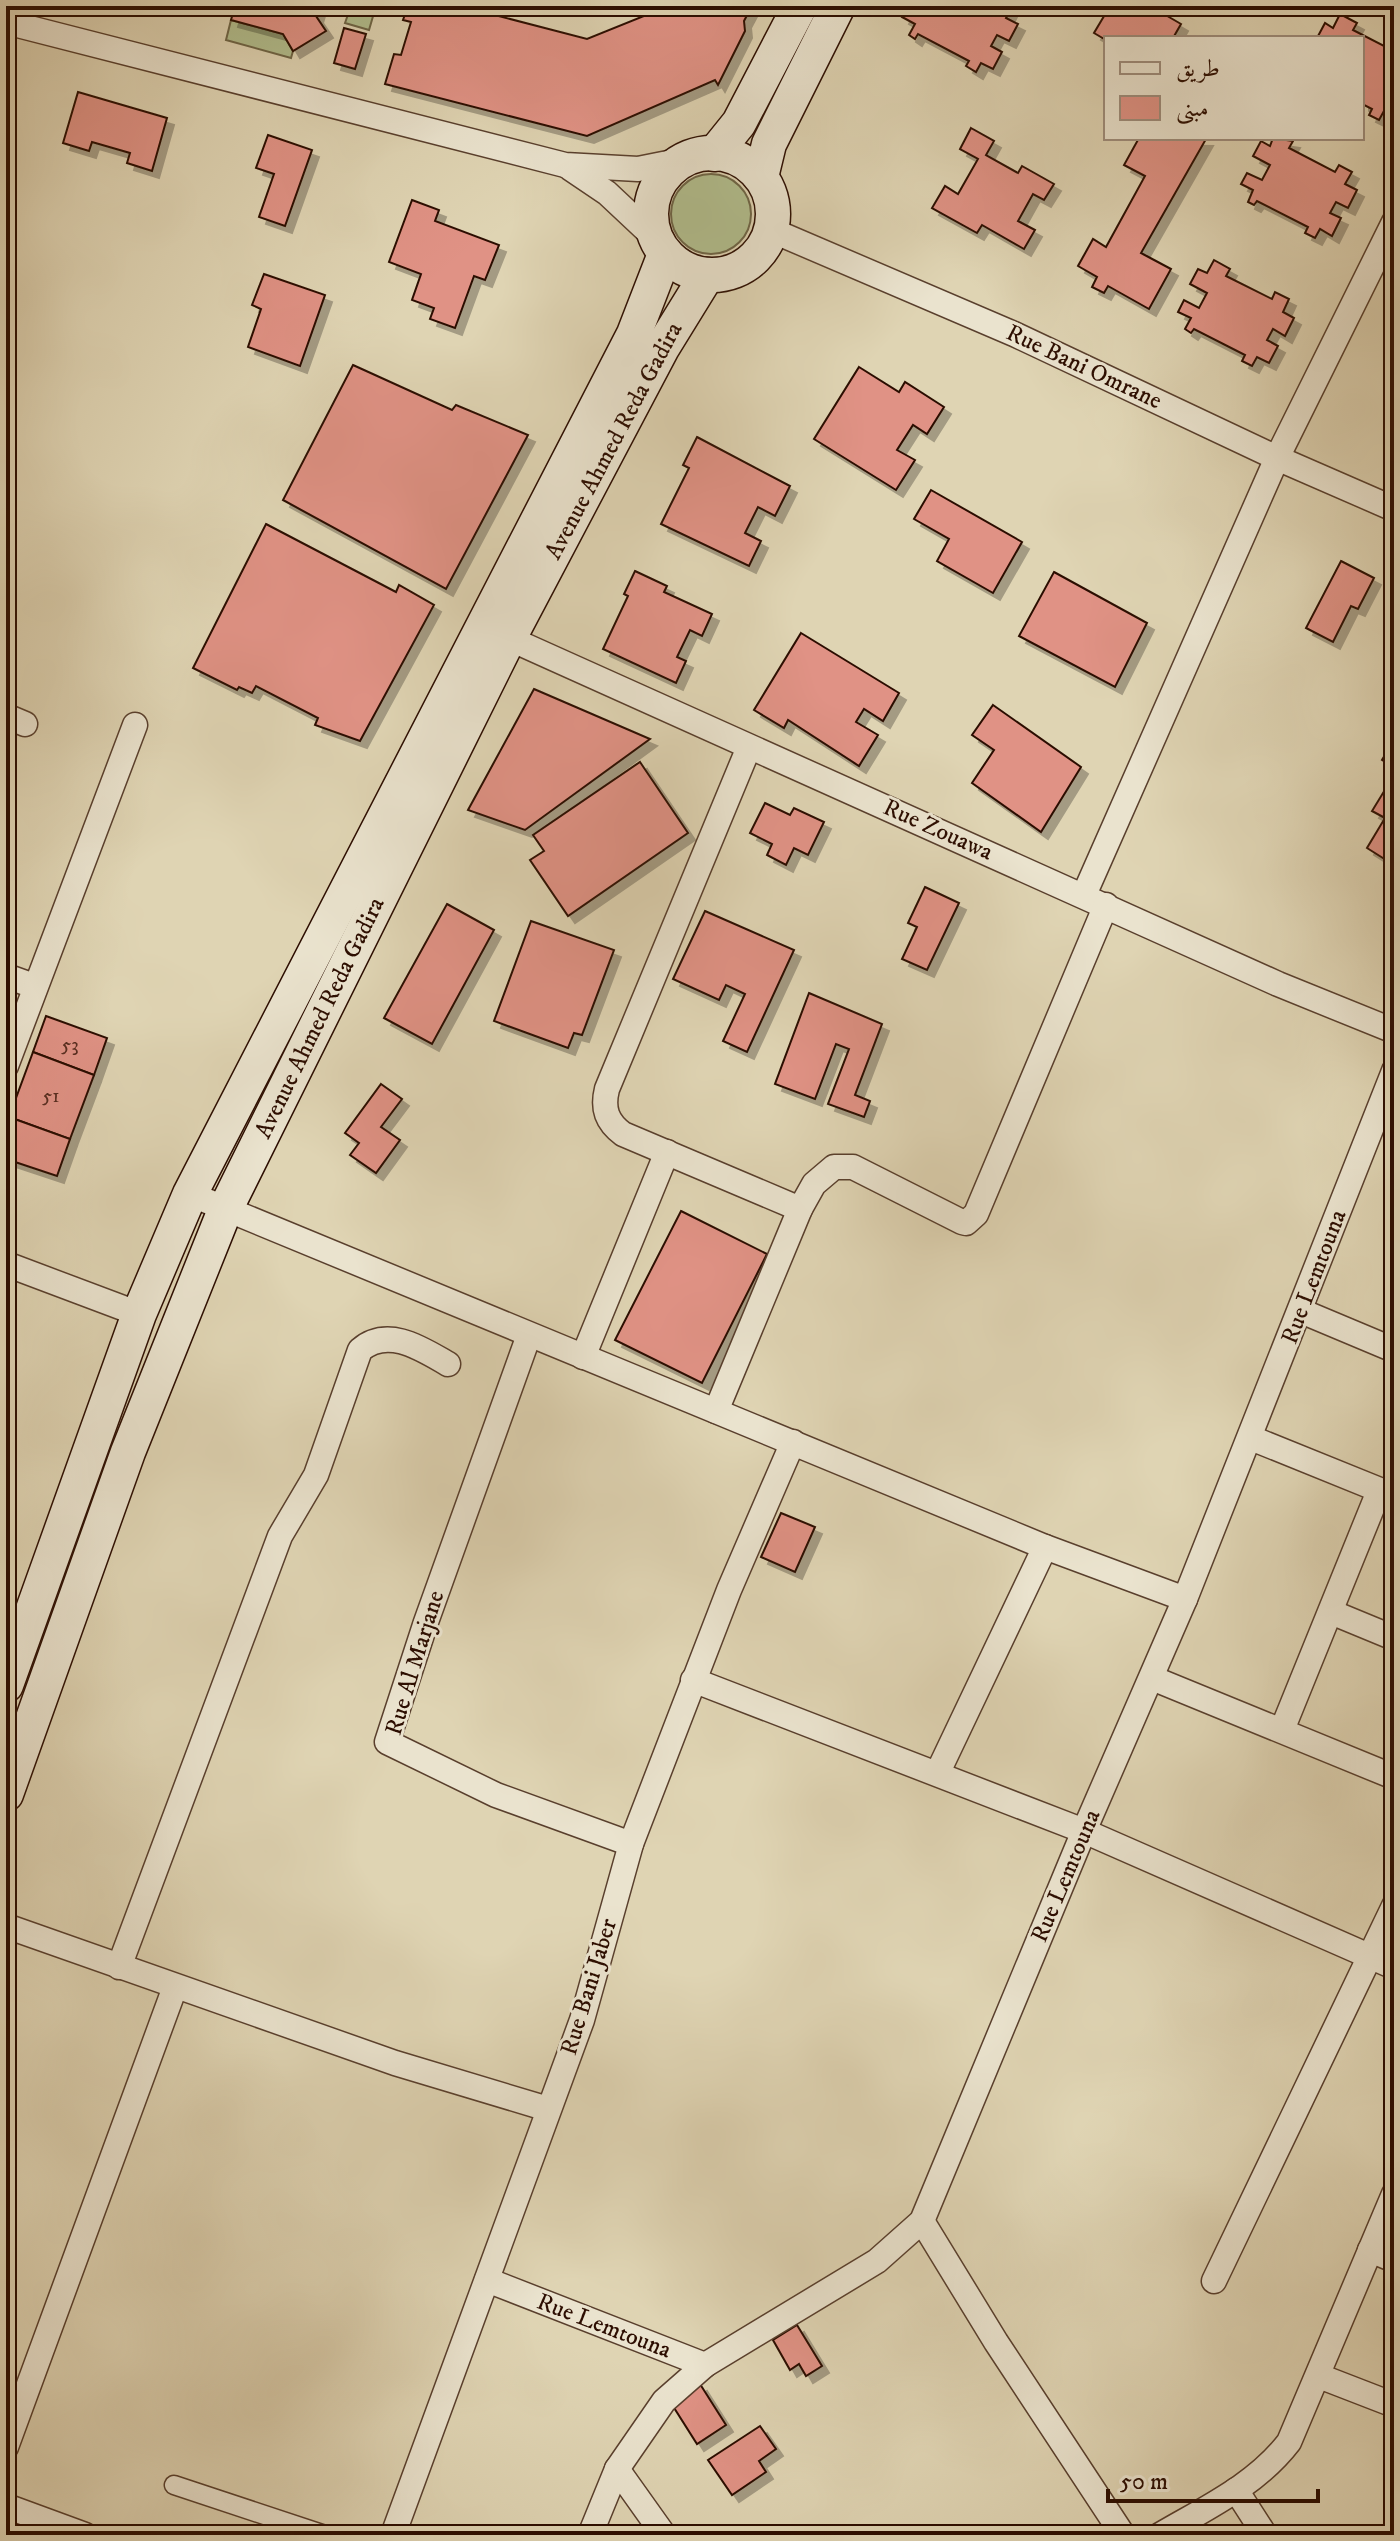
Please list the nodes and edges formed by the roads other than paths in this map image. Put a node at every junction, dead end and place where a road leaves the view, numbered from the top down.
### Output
1 (800, 6) edge
2 (838, 6) edge
3 (6, 22) edge
4 (698, 157) junction
5 (565, 165) junction
6 (761, 177) junction
7 (1394, 222) edge
8 (771, 230) junction
9 (661, 247) junction
10 (707, 275) junction
11 (1277, 458) junction
12 (1394, 509) edge
13 (496, 633) junction
14 (135, 725) dead end
15 (749, 747) junction
16 (1084, 895) junction
17 (1106, 905) junction
18 (6, 976) edge
19 (34, 986) junction
20 (1394, 1031) edge
21 (6, 1066) edge
22 (1394, 1071) edge
23 (667, 1152) junction
24 (190, 1194) junction
25 (800, 1209) junction
26 (225, 1210) junction
27 (6, 1264) edge
28 (1301, 1311) junction
29 (139, 1314) junction
30 (529, 1335) junction
31 (1394, 1350) edge
32 (583, 1357) junction
33 (448, 1364) dead end
34 (716, 1411) junction
35 (1251, 1438) junction
36 (793, 1442) junction
37 (1387, 1493) edge
38 (1045, 1547) junction
39 (1185, 1599) junction
40 (1331, 1612) junction
41 (1394, 1638) edge
42 (1152, 1678) junction
43 (693, 1680) junction
44 (6, 1685) edge
45 (1282, 1730) junction
46 (938, 1772) junction
47 (1394, 1777) edge
48 (6, 1794) edge
49 (1084, 1831) junction
50 (631, 1844) junction
51 (1394, 1906) edge
52 (6, 1926) edge
53 (1370, 1956) junction
54 (119, 1967) junction
55 (1394, 1967) edge
56 (175, 1987) junction
57 (548, 2109) junction
58 (1394, 2194) edge
59 (922, 2221) junction
60 (1370, 2250) junction
61 (1394, 2260) edge
62 (487, 2280) junction
63 (1214, 2281) dead end
64 (705, 2365) junction
65 (1319, 2376) junction
66 (1394, 2405) edge
67 (6, 2447) edge
68 (617, 2469) junction
69 (174, 2485) dead end
70 (1236, 2490) junction
71 (6, 2506) edge
72 (85, 2535) edge
73 (325, 2535) edge
74 (393, 2535) edge
75 (590, 2535) edge
76 (664, 2535) edge
77 (1123, 2535) edge
78 (1160, 2535) edge
79 (1265, 2535) edge

1 - 4 main road
2 - 6 main road
3 - 5 street
4 - 5 street
4 - 6 main road
4 - 9 main road
5 - 9 street
6 - 8 main road
7 - 11 street
8 - 10 main road
8 - 11 street, Rue Bani Omrane
9 - 10 main road
9 - 13 main road, Avenue Ahmed Reda Gadira
10 - 13 main road, Avenue Ahmed Reda Gadira
11 - 12 street, Rue Bani Omrane
11 - 16 street
13 - 15 street, Rue Zouawa
13 - 24 main road, Avenue Ahmed Reda Gadira
13 - 26 main road, Avenue Ahmed Reda Gadira
14 - 19 street
15 - 16 street, Rue Zouawa
15 - 23 street
16 - 17 street, Rue Zouawa
17 - 20 street, Rue Zouawa
17 - 25 street
18 - 19 street
19 - 21 street
22 - 28 street, Rue Lemtouna
23 - 25 street
23 - 32 street
24 - 26 street
24 - 29 main road, Avenue Ahmed Reda Gadira
25 - 34 street
26 - 30 street
26 - 48 main road, Avenue Ahmed Reda Gadira
27 - 29 street
28 - 31 street
28 - 35 street, Rue Lemtouna
29 - 44 main road, Avenue Ahmed Reda Gadira
30 - 32 street
30 - 50 street, Rue Al Marjane
32 - 34 street
33 - 54 street
34 - 36 street
35 - 37 street
35 - 39 street, Rue Lemtouna
36 - 38 street
36 - 43 street, Rue Bani Jaber
37 - 40 street
38 - 39 street
38 - 46 street
39 - 42 street, Rue Lemtouna
40 - 41 street
40 - 45 street
42 - 45 street
42 - 49 street, Rue Lemtouna
43 - 46 street
43 - 50 street, Rue Bani Jaber
45 - 47 street
46 - 49 street
49 - 53 street
49 - 59 street, Rue Lemtouna
50 - 57 street, Rue Bani Jaber
51 - 53 street
52 - 54 street
53 - 55 street
53 - 63 street
54 - 56 street
56 - 57 street
56 - 67 street
57 - 62 street, Rue Bani Jaber
58 - 60 street
59 - 64 street, Rue Lemtouna
59 - 77 street
60 - 61 street
60 - 65 street
62 - 64 street, Rue Lemtouna
62 - 74 street, Rue Bani Jaber
64 - 68 street
65 - 66 street
65 - 70 street
68 - 75 street
68 - 76 street
69 - 73 street
70 - 78 street
70 - 79 street
71 - 72 street

